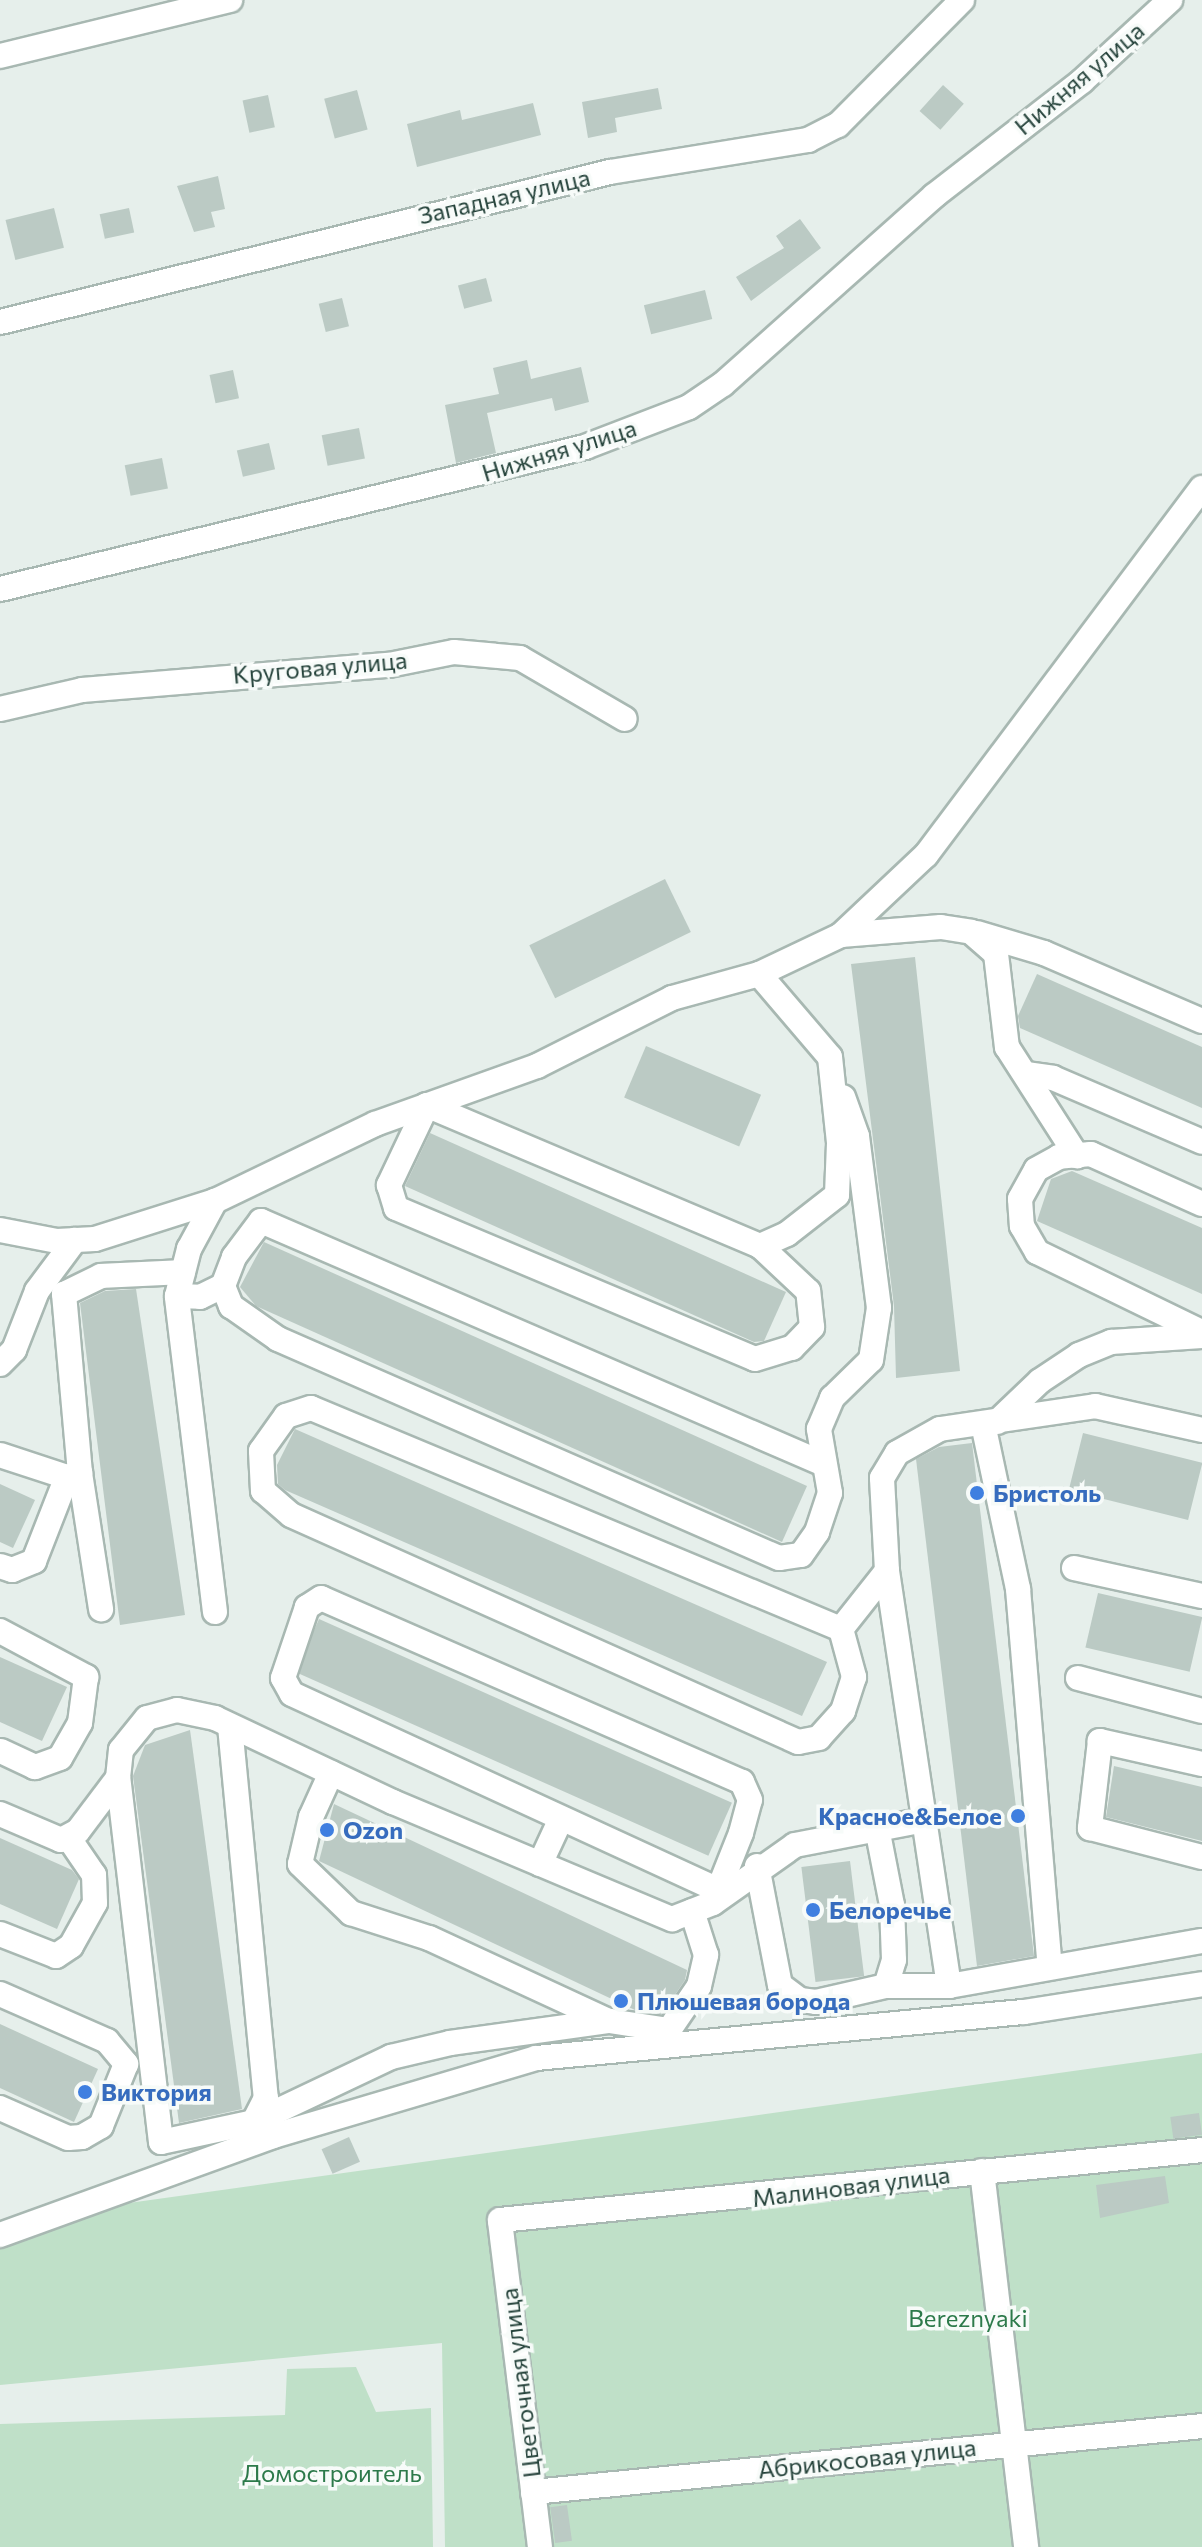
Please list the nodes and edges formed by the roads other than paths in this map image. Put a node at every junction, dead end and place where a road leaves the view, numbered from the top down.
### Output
1 (230, 0) edge
2 (962, 0) edge
3 (1170, 0) edge
4 (0, 56) edge
5 (0, 322) edge
6 (1202, 488) edge
7 (0, 589) edge
8 (0, 709) edge
9 (625, 719) dead end
10 (971, 932) junction
11 (841, 935) junction
12 (759, 974) junction
13 (1202, 1021) edge
14 (830, 1057) junction
15 (1026, 1074) junction
16 (427, 1105) junction
17 (1202, 1142) edge
18 (1077, 1156) junction
19 (215, 1201) junction
20 (1202, 1204) edge
21 (0, 1230) edge
22 (75, 1240) junction
23 (760, 1246) junction
24 (183, 1272) junction
25 (223, 1286) junction
26 (177, 1296) junction
27 (1202, 1334) edge
28 (0, 1364) edge
29 (990, 1423) junction
30 (1202, 1430) edge
31 (0, 1455) edge
32 (824, 1464) junction
33 (74, 1475) junction
34 (0, 1566) edge
35 (1074, 1568) dead end
36 (887, 1571) junction
37 (1202, 1596) edge
38 (101, 1609) dead end
39 (215, 1612) dead end
40 (841, 1629) junction
41 (0, 1631) edge
42 (1078, 1678) dead end
43 (1202, 1711) edge
44 (230, 1726) junction
45 (0, 1751) edge
46 (1202, 1764) edge
47 (331, 1773) junction
48 (118, 1778) junction
49 (0, 1814) edge
50 (925, 1820) junction
51 (560, 1821) junction
52 (877, 1828) junction
53 (68, 1837) junction
54 (1202, 1857) edge
55 (540, 1864) junction
56 (757, 1866) junction
57 (708, 1901) junction
58 (0, 1934) edge
59 (1202, 1941) edge
60 (1050, 1967) junction
61 (1202, 1984) edge
62 (886, 1986) junction
63 (949, 1986) junction
64 (0, 1994) edge
65 (609, 2021) junction
66 (151, 2055) junction
67 (126, 2064) junction
68 (0, 2108) edge
69 (254, 2122) junction
70 (1202, 2150) edge
71 (982, 2171) junction
72 (500, 2220) joint
73 (0, 2235) edge
74 (1202, 2426) edge
75 (1014, 2443) junction
76 (533, 2492) junction
77 (540, 2547) edge
78 (1026, 2547) edge

1 - 4 street
2 - 5 street, Западная улица
3 - 7 street, Нижняя улица
6 - 11 street
8 - 9 street, Круговая улица
10 - 11 street
10 - 13 street
10 - 15 street
11 - 12 street
12 - 14 street
12 - 16 street
14 - 23 street
14 - 32 street
15 - 17 street
15 - 18 street
16 - 19 street
16 - 23 street
16 - 23 street
18 - 20 street
18 - 27 street
19 - 22 street
19 - 24 street
21 - 22 street
22 - 28 street
24 - 26 street
24 - 33 street
25 - 26 street
25 - 32 street
25 - 32 street
26 - 39 street
27 - 29 street
29 - 30 street
29 - 36 street
29 - 60 street
31 - 33 street
33 - 34 street
33 - 38 street
35 - 37 street
36 - 40 street
36 - 50 street
40 - 40 street
41 - 45 street
42 - 43 street
44 - 47 street
44 - 48 street
44 - 69 street
46 - 54 street
47 - 55 street
47 - 65 street
48 - 53 street
48 - 66 street
49 - 53 street
50 - 52 street
50 - 63 street
51 - 55 street
51 - 57 street
51 - 57 street
52 - 56 street
52 - 62 street
53 - 58 street
55 - 57 street
56 - 57 street
56 - 62 street
57 - 65 street
59 - 60 street
60 - 63 street
61 - 73 street
62 - 63 street
64 - 67 street
65 - 69 street
66 - 67 street
66 - 69 street
67 - 68 street
70 - 71 street, Малиновая улица
71 - 72 street, Малиновая улица
71 - 75 street
72 - 76 street, Цветочная улица
74 - 75 street, Абрикосовая улица
75 - 76 street, Абрикосовая улица
75 - 78 street
76 - 77 street, Цветочная улица

